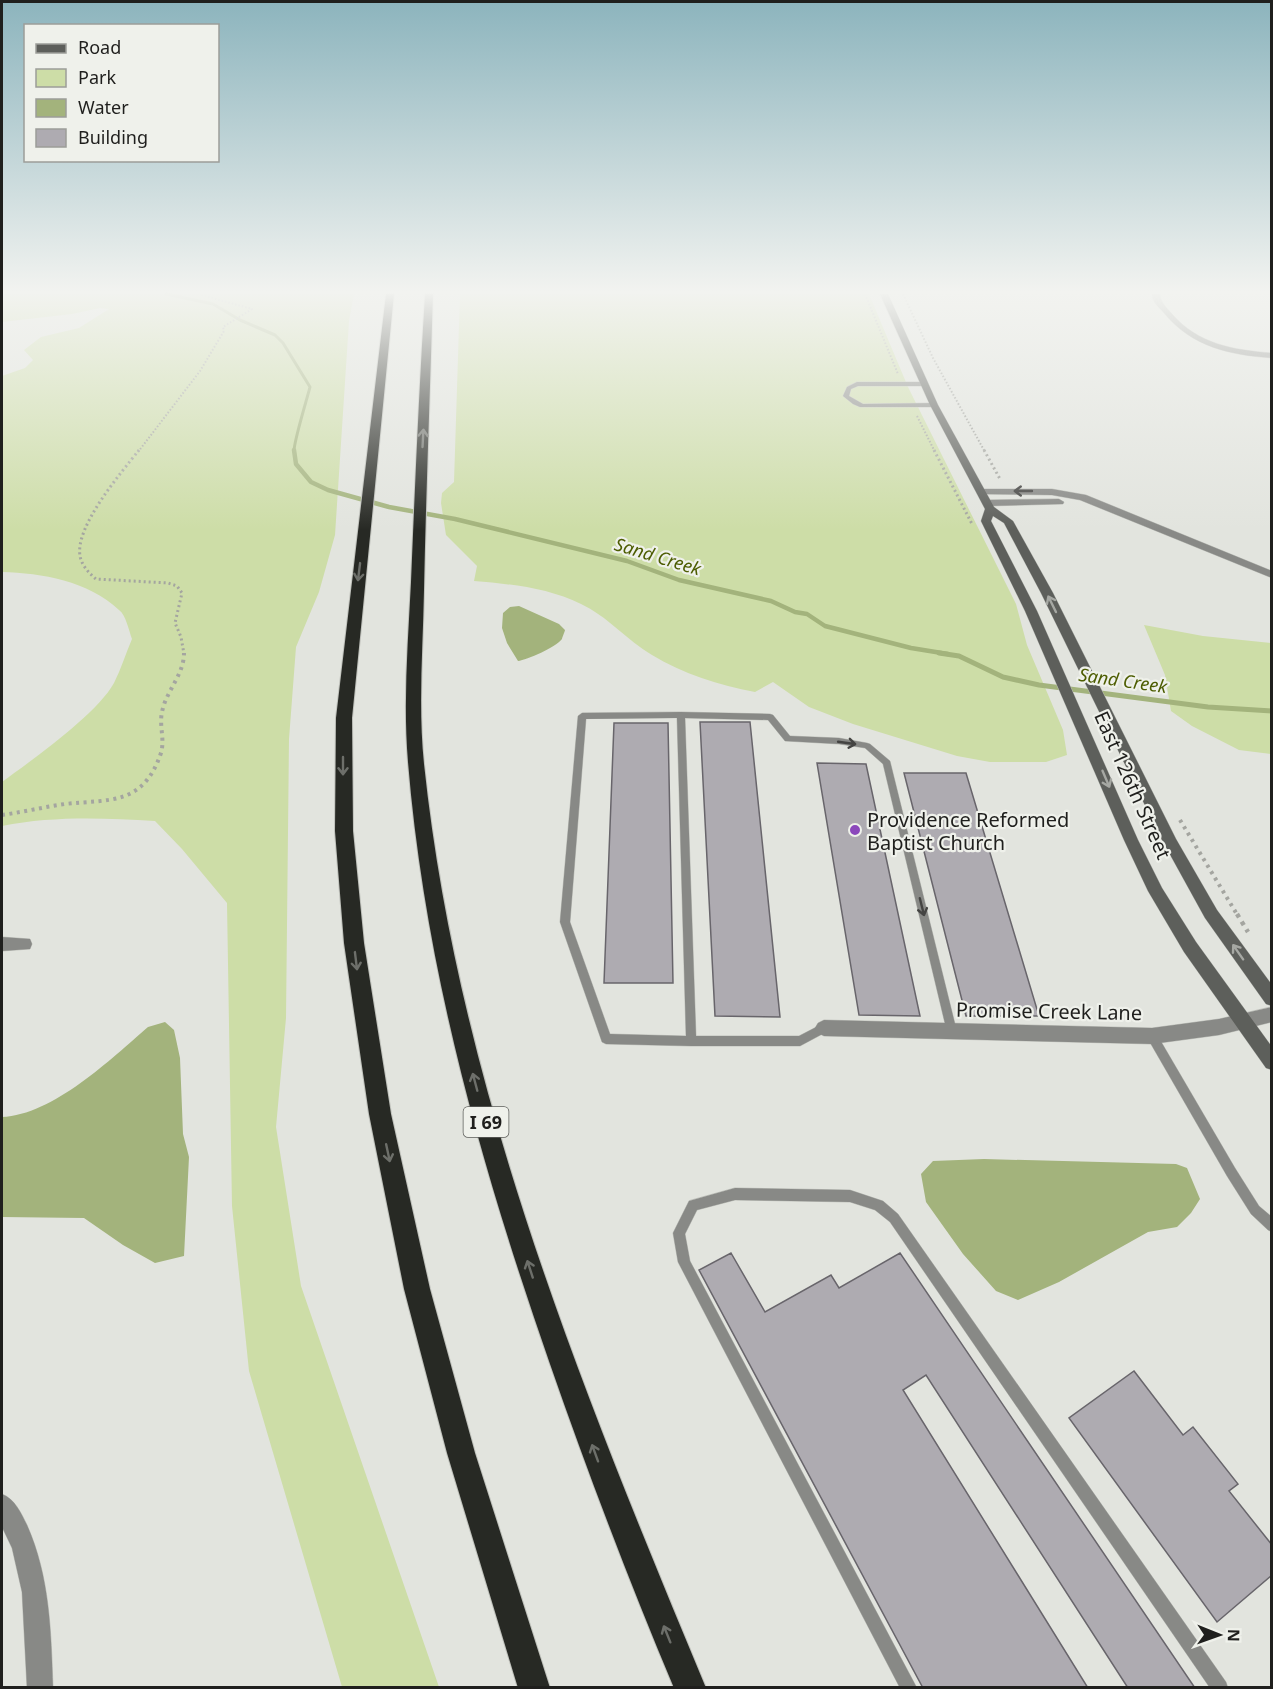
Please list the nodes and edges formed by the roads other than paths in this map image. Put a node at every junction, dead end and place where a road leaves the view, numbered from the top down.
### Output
1 (381, 373) edge
2 (426, 373) edge
3 (919, 373) edge
4 (924, 384) junction
5 (934, 405) junction
6 (981, 492) junction
7 (1101, 504) junction
8 (989, 506) junction
9 (1272, 575) edge
10 (681, 715) junction
11 (2, 944) edge
12 (24, 944) dead end
13 (1272, 999) edge
14 (1272, 1014) edge
15 (1241, 1022) junction
16 (824, 1028) joint
17 (952, 1032) junction
18 (1152, 1036) junction
19 (691, 1041) junction
20 (1272, 1062) edge
21 (1272, 1226) edge
22 (2, 1506) edge
23 (40, 1688) edge
24 (534, 1688) edge
25 (690, 1688) edge
26 (909, 1688) edge
27 (1220, 1688) edge

1 -> 24 highway
25 -> 2 highway, I 69
3 - 4 main road, East 126th Street
4 - 5 main road, East 126th Street
4 - 5 lane
5 - 6 main road, East 126th Street
7 -> 6 street
6 - 8 main road, East 126th Street
7 - 8 street
7 - 9 street
13 -> 8 main road, East 126th Street
8 -> 15 main road, East 126th Street
10 -> 17 lane
10 - 19 lane
10 - 19 lane
11 - 12 street
14 - 15 street, Promise Creek Lane
15 - 18 street, Promise Creek Lane
15 - 20 main road, East 126th Street
16 - 17 street, Promise Creek Lane
16 - 19 lane
17 - 18 street, Promise Creek Lane
18 - 21 lane
22 - 23 street
26 - 27 lane

